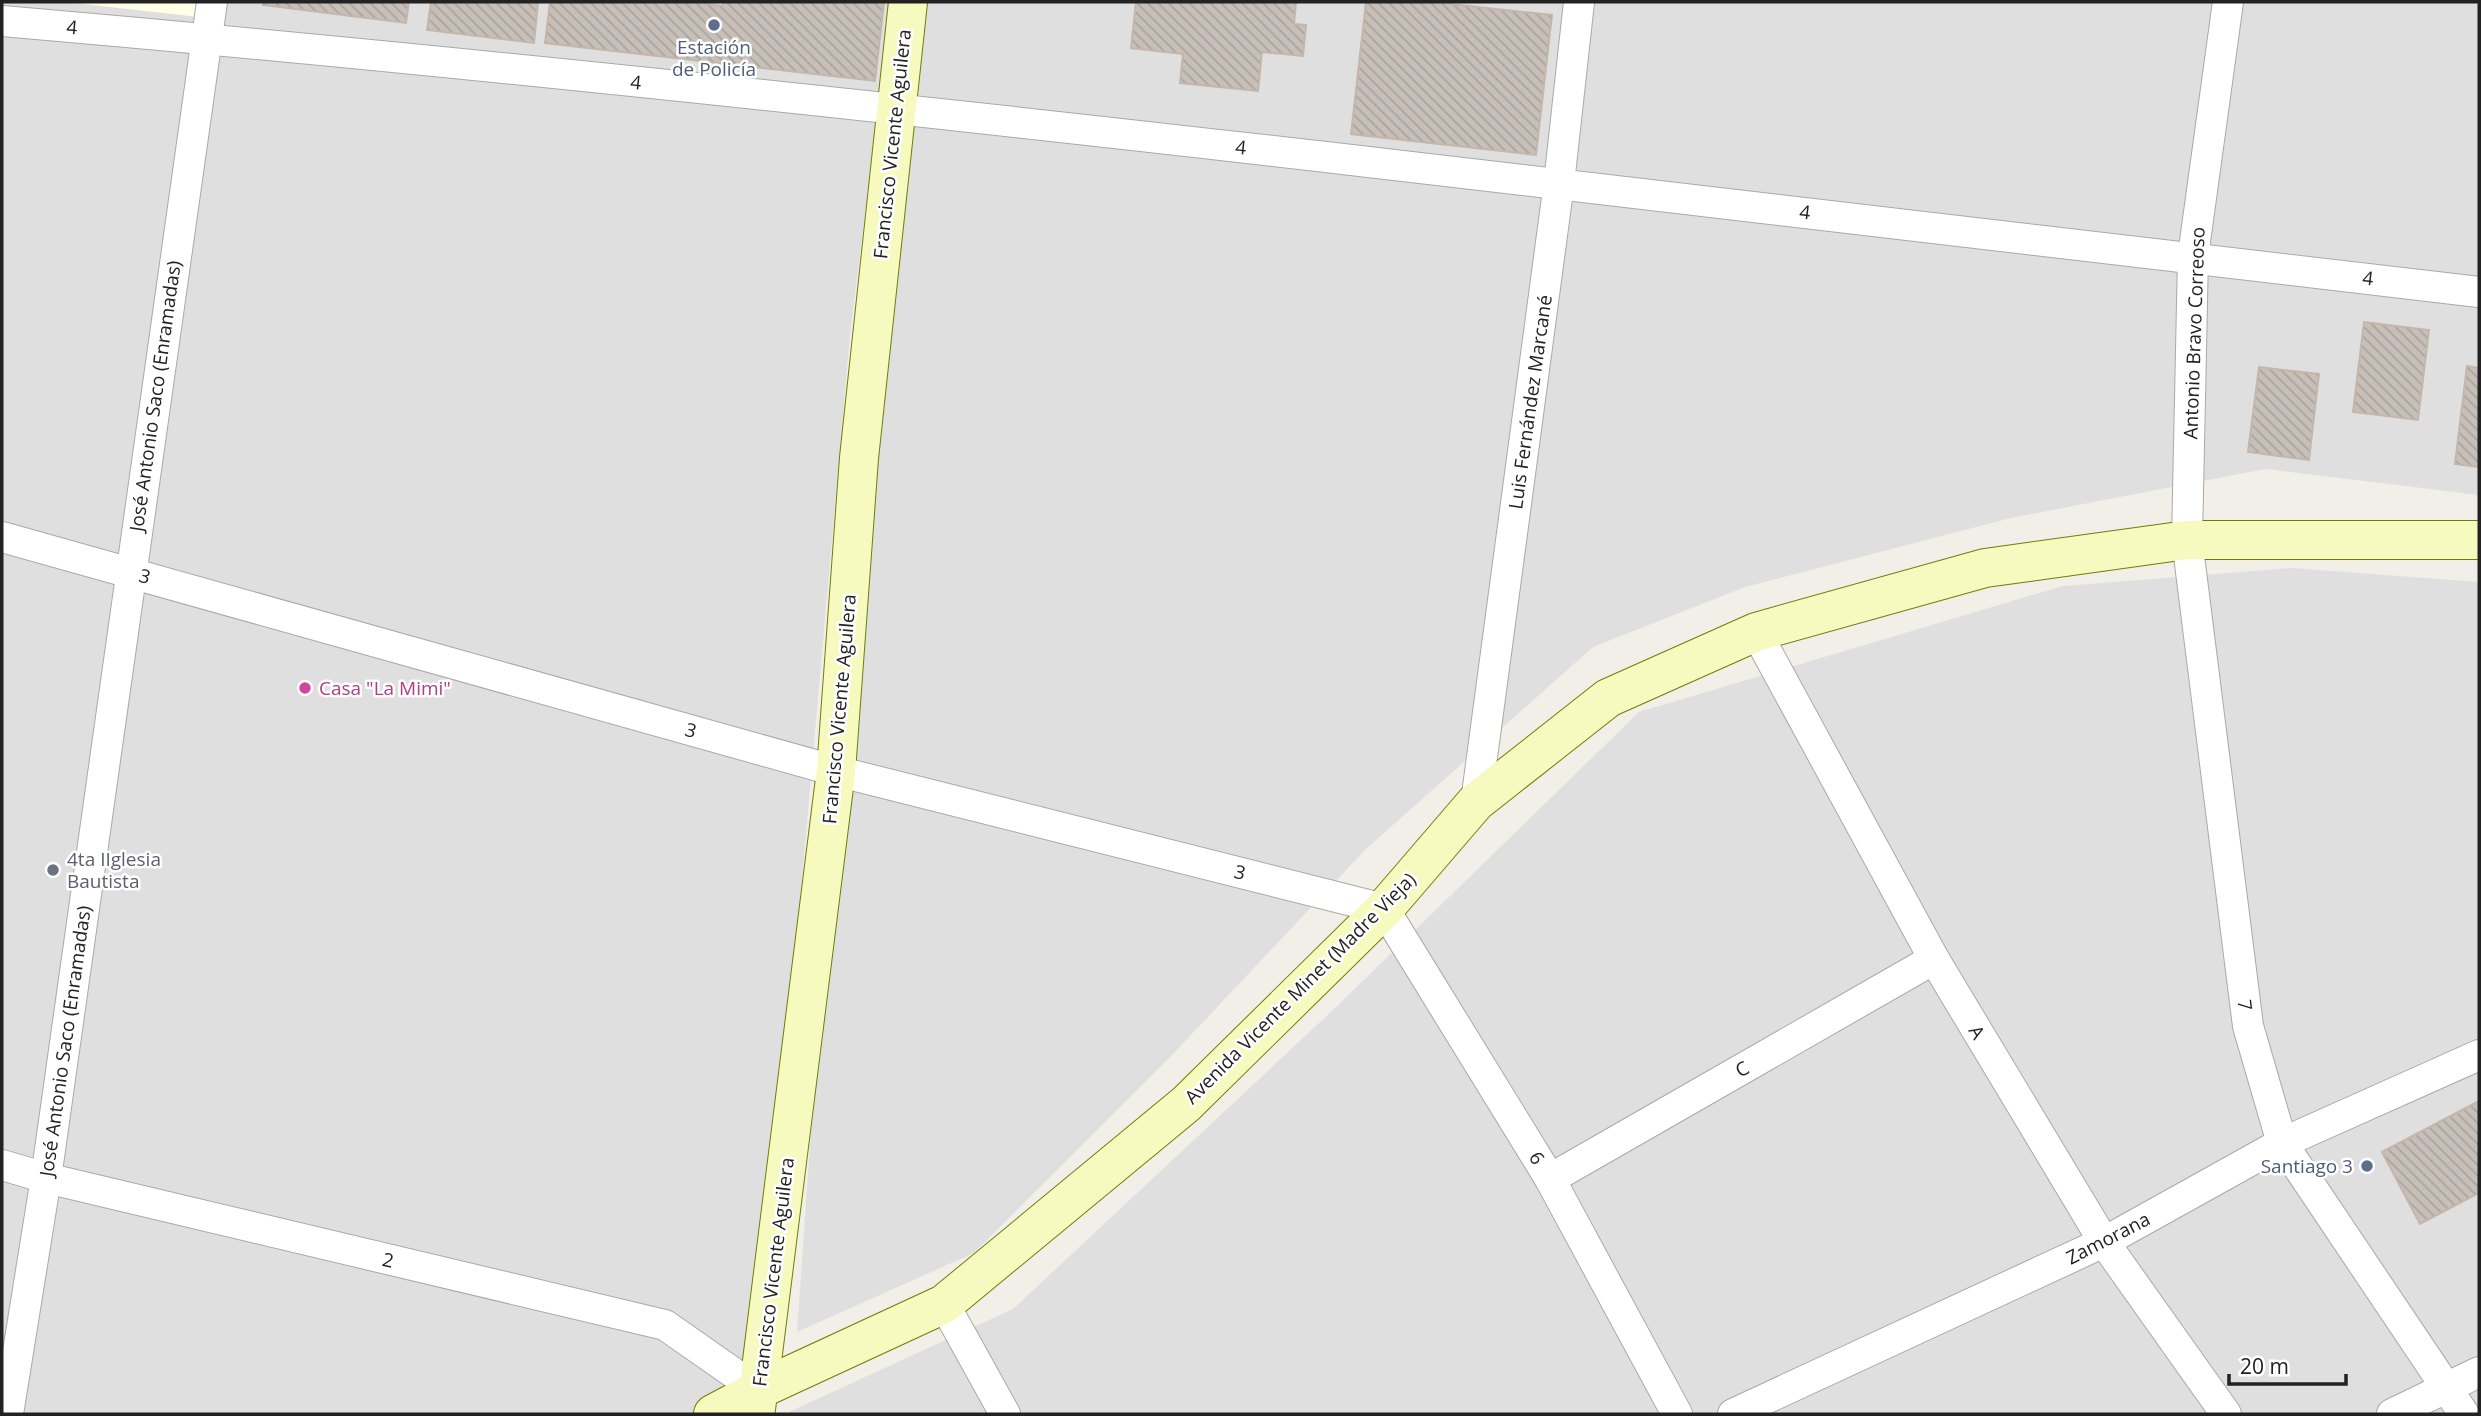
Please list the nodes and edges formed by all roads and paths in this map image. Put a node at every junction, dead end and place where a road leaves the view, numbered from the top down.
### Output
1 (212, 2) edge
2 (908, 2) edge
3 (1579, 2) edge
4 (2228, 2) edge
5 (2, 21) edge
6 (207, 38) junction
7 (896, 108) junction
8 (1559, 183) junction
9 (2193, 256) junction
10 (2479, 292) edge
11 (2, 537) edge
12 (2187, 540) junction
13 (2479, 540) edge
14 (130, 571) junction
15 (1756, 632) junction
16 (836, 771) junction
17 (1476, 802) junction
18 (1384, 909) junction
19 (1934, 960) junction
20 (2479, 1055) edge
21 (2282, 1143) junction
22 (2, 1166) edge
23 (46, 1178) junction
24 (1550, 1179) junction
25 (2104, 1242) junction
26 (944, 1304) junction
27 (2479, 1372) edge
28 (2445, 1388) junction
29 (756, 1402) edge
30 (8, 1414) edge
31 (713, 1414) edge
32 (1005, 1414) edge
33 (1677, 1414) edge
34 (1733, 1414) edge
35 (2226, 1414) edge
36 (2392, 1414) edge
37 (2464, 1414) edge

1 - 6 street, José Antonio Saco (Enramadas)
2 - 7 main road, Francisco Vicente Aguilera
3 - 8 street, Luis Fernández Marcané
4 - 9 street, Antonio Bravo Correoso
5 - 6 street, 4
6 - 7 street, 4
6 - 14 street, José Antonio Saco (Enramadas)
7 - 8 street, 4
7 - 16 main road, Francisco Vicente Aguilera
8 - 9 street, 4
8 - 17 street, Luis Fernández Marcané
9 - 10 street, 4
9 - 12 street, Antonio Bravo Correoso
11 - 14 street, 3
12 - 13 main road, Avenida Vicente Minet (Madre Vieja)
12 - 15 main road, Avenida Vicente Minet (Madre Vieja)
12 - 21 street, 7
14 - 16 street, 3
14 - 23 street, José Antonio Saco (Enramadas)
15 - 17 main road, Avenida Vicente Minet (Madre Vieja)
15 - 19 street, A
16 - 18 street, 3
16 - 29 main road, Francisco Vicente Aguilera
17 - 18 main road, Avenida Vicente Minet (Madre Vieja)
18 - 24 street, 6
18 - 26 main road, Avenida Vicente Minet (Madre Vieja)
19 - 24 street, C
19 - 25 street, A
20 - 21 street, Zamorana
21 - 25 street, Zamorana
21 - 28 street, 7
22 - 23 street, 2
23 - 29 street, 2
23 - 30 street, José Antonio Saco (Enramadas)
24 - 33 street, 6
25 - 34 street, Zamorana
25 - 35 street, A
26 - 29 main road, Avenida Vicente Minet (Madre Vieja)
26 - 32 street
27 - 28 street
28 - 36 street
28 - 37 street, 7
29 - 31 main road, Avenida Vicente Minet (Madre Vieja)

